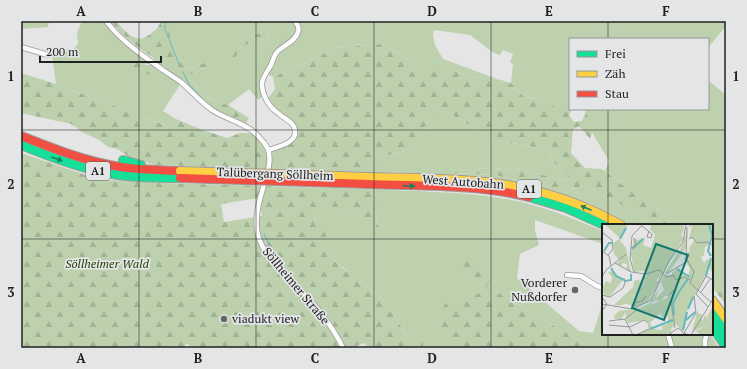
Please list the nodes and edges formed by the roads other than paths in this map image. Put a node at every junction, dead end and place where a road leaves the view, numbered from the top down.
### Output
1 (106, 21) edge
2 (294, 21) edge
3 (21, 47) edge
4 (48, 55) dead end
5 (21, 136) edge
6 (21, 144) edge
7 (268, 150) junction
8 (123, 160) dead end
9 (161, 170) junction
10 (180, 175) junction
11 (370, 181) junction
12 (602, 224) edge
13 (619, 224) edge
14 (567, 275) dead end
15 (602, 288) edge
16 (713, 301) edge
17 (713, 314) edge
18 (726, 319) edge
19 (714, 329) edge
20 (726, 333) edge
21 (668, 335) edge
22 (706, 335) edge
23 (726, 347) edge
24 (343, 348) edge
25 (672, 348) edge
26 (705, 348) edge
27 (722, 348) edge

1 - 7 street
2 - 7 street
3 - 4 street
5 - 9 highway, A1
6 -> 10 highway, A1
7 - 24 street, Söllheimer Straße
8 - 9 highway
9 - 10 highway, A1
10 - 11 highway, Talübergang Söllheim / A1, bridge
11 -> 12 highway, West Autobahn / A1
13 -> 11 highway, West Autobahn / A1
14 - 15 street
16 - 18 highway
17 - 20 highway
19 - 23 highway
19 - 27 highway
21 - 25 street
22 - 26 street

